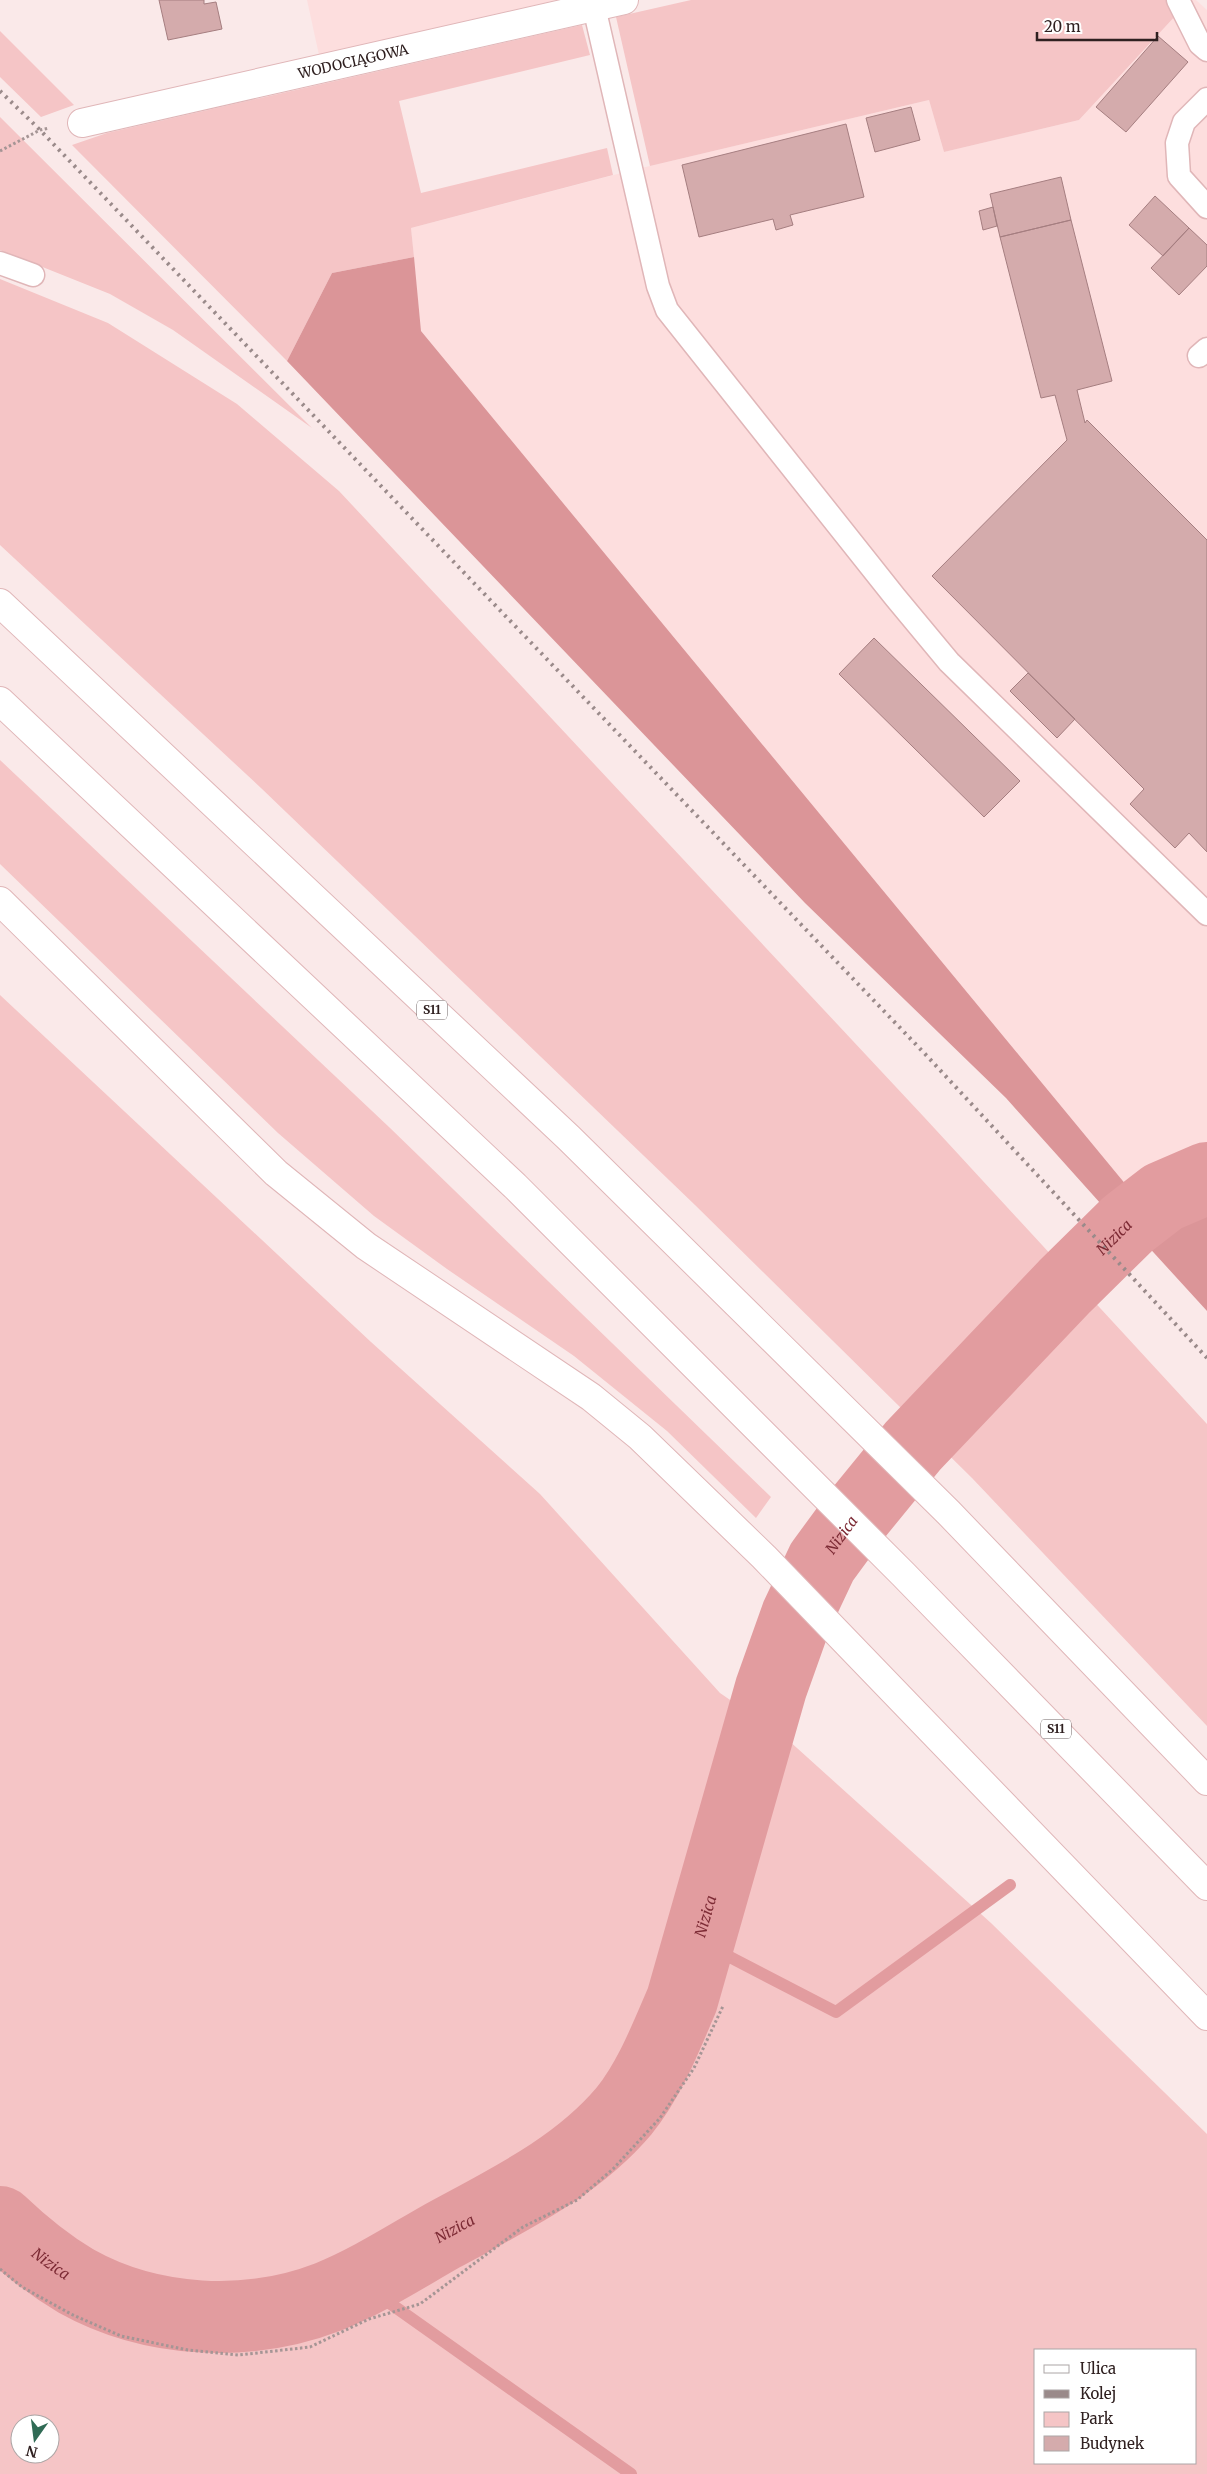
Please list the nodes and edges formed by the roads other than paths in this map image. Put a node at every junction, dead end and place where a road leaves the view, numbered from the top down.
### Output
1 (624, 0) edge
2 (1178, 0) edge
3 (594, 7) junction
4 (1207, 50) edge
5 (1207, 98) edge
6 (82, 123) road end
7 (1207, 207) edge
8 (0, 263) edge
9 (34, 275) dead end
10 (0, 603) edge
11 (0, 701) edge
12 (0, 901) edge
13 (1207, 914) edge
14 (1207, 1782) edge
15 (1207, 1886) edge
16 (1207, 2016) edge

1 - 3 main road, WODOCIĄGOWA
2 - 4 lane
3 - 6 main road, WODOCIĄGOWA
3 - 13 lane
5 - 7 lane
8 - 9 lane
10 - 14 main road, S11
11 - 15 main road, S11
12 - 16 main road

